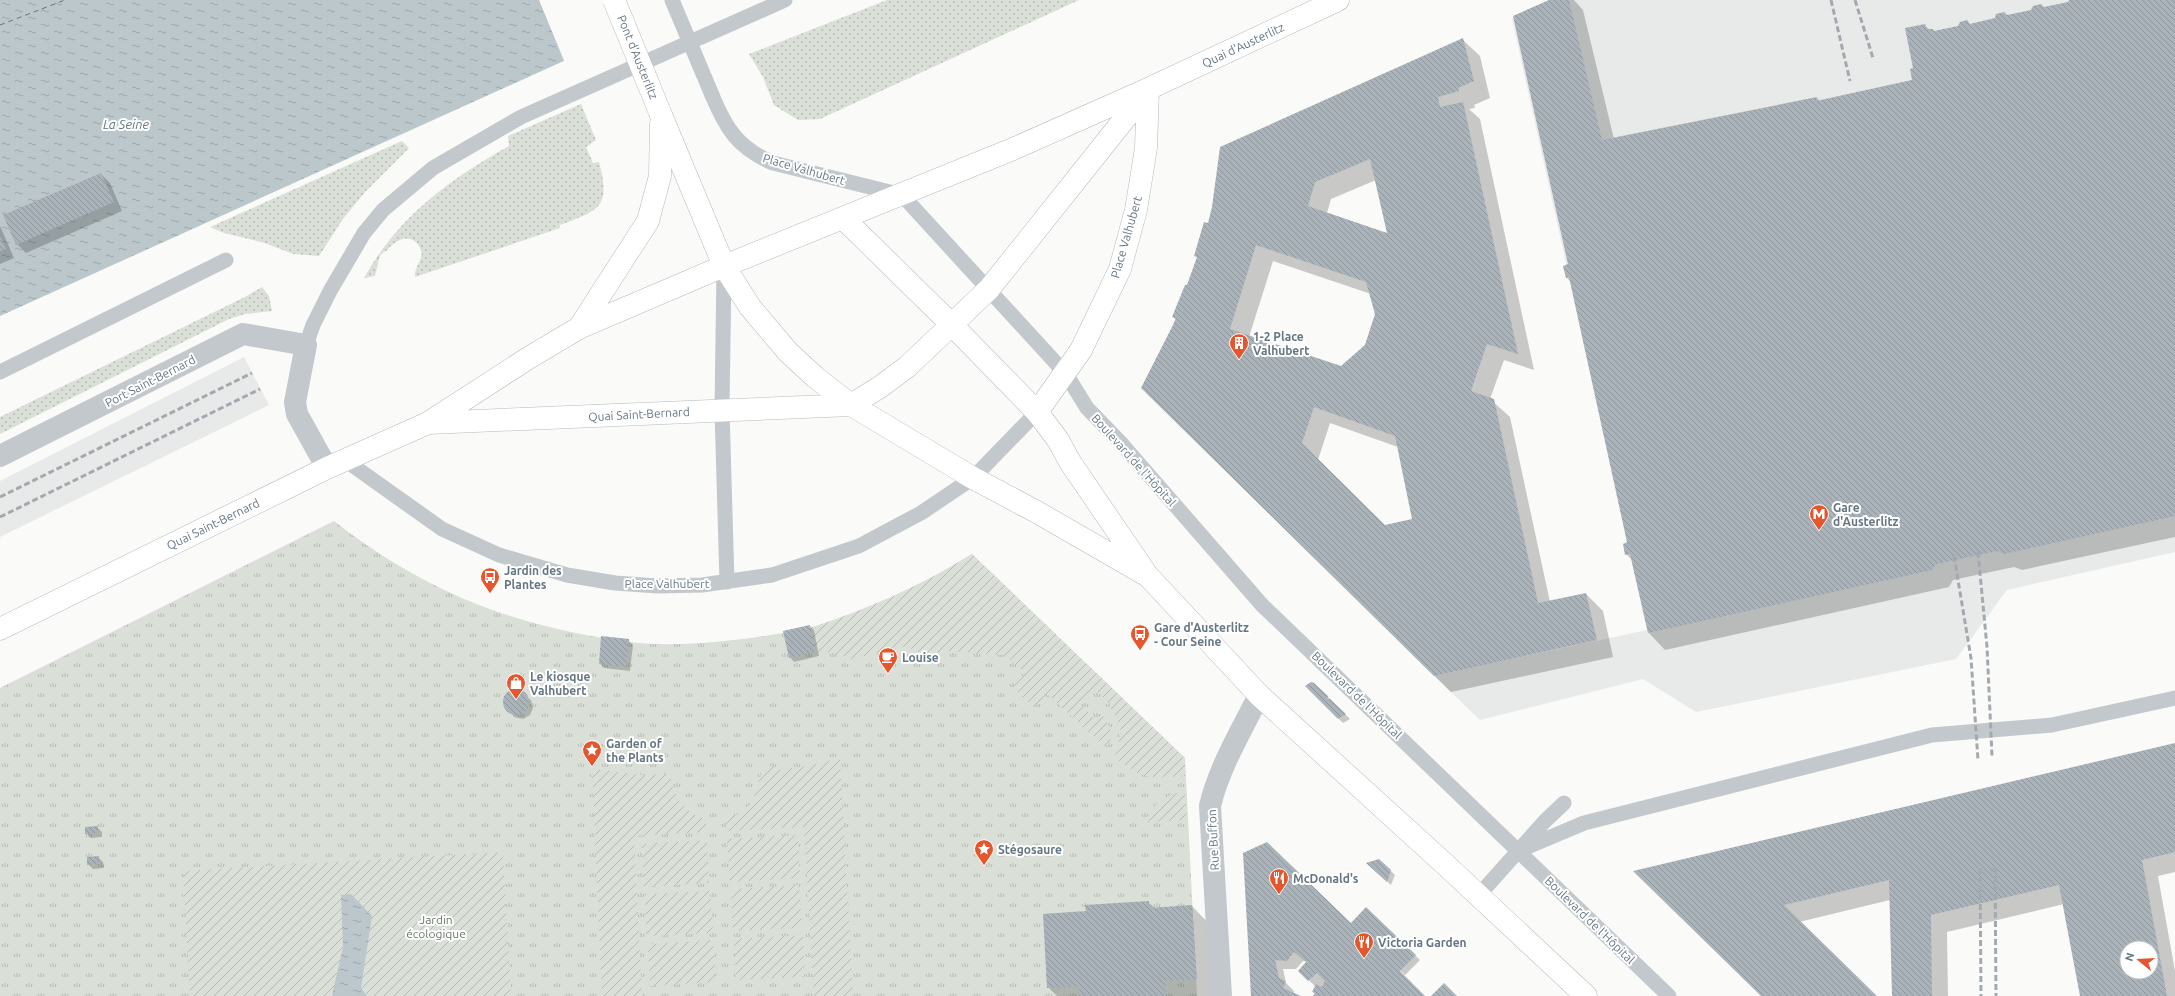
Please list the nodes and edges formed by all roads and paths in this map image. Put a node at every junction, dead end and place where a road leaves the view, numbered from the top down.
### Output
1 (614, 0) edge
2 (672, 0) edge
3 (785, 0) edge
4 (1338, 0) edge
5 (1148, 89) junction
6 (661, 115) junction
7 (902, 194) junction
8 (844, 219) junction
9 (226, 260) dead end
10 (724, 266) junction
11 (989, 289) junction
12 (951, 324) junction
13 (579, 328) junction
14 (306, 345) junction
15 (0, 372) edge
16 (1066, 374) junction
17 (851, 405) junction
18 (722, 410) junction
19 (1037, 412) junction
20 (428, 423) junction
21 (0, 456) edge
22 (336, 464) junction
23 (973, 478) junction
24 (1148, 576) junction
25 (727, 582) junction
26 (0, 629) edge
27 (1259, 695) junction
28 (2175, 698) edge
29 (1564, 803) dead end
30 (1518, 852) junction
31 (1479, 895) junction
32 (1221, 996) edge
33 (1586, 996) edge
34 (1669, 996) edge

1 - 6 main road, Pont d'Austerlitz, bridge
2 - 7 lane, Place Valhubert, bridge
3 - 14 lane
4 - 5 main road, Quai d'Austerlitz
5 - 7 main road
5 - 11 main road
5 - 16 main road, Place Valhubert
6 - 10 main road
6 - 13 main road
7 - 8 main road
7 - 11 lane
8 - 10 main road
8 - 12 main road
9 - 15 lane
10 - 13 main road, Quai Saint-Bernard
10 - 17 main road
10 - 18 lane
11 - 12 main road
11 - 16 lane
12 - 17 main road
12 - 19 main road
13 - 20 main road, Quai Saint-Bernard
14 - 21 street, Port Saint-Bernard
14 - 22 street
16 - 19 main road, Place Valhubert
16 - 30 lane, Boulevard de l'Hôpital
17 - 18 main road, Quai Saint-Bernard
17 - 23 main road
18 - 20 main road, Quai Saint-Bernard
18 - 25 lane
19 - 23 lane, Place Valhubert
19 - 24 main road
20 - 22 main road, Quai Saint-Bernard
22 - 25 lane, Place Valhubert
22 - 26 main road, Quai Saint-Bernard
23 - 24 main road
23 - 25 lane, Place Valhubert
24 - 27 main road
27 - 31 main road
27 - 32 street, Rue Buffon
28 - 30 lane
29 - 30 lane
30 - 31 lane
30 - 34 lane, Boulevard de l'Hôpital
31 - 33 main road

